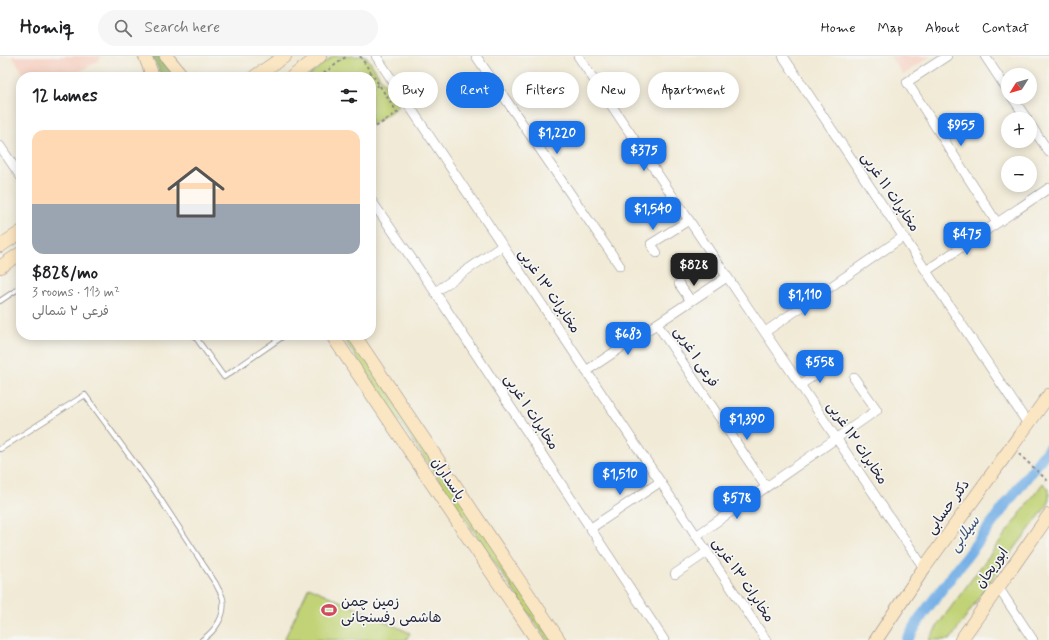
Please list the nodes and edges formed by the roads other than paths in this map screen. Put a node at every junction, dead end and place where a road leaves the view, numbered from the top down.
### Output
1 (145, 56) edge
2 (166, 56) edge
3 (285, 56) edge
4 (320, 56) edge
5 (376, 56) edge
6 (476, 56) edge
7 (578, 56) edge
8 (782, 56) edge
9 (947, 56) edge
10 (985, 56) edge
11 (151, 72) edge
12 (179, 72) edge
13 (261, 72) edge
14 (299, 72) edge
15 (1001, 80) edge
16 (1037, 134) edge
17 (1049, 135) edge
18 (1041, 140) junction
19 (0, 146) edge
20 (1049, 152) edge
21 (16, 170) edge
22 (1049, 188) edge
23 (376, 207) edge
24 (689, 220) junction
25 (997, 223) junction
26 (16, 235) edge
27 (903, 237) junction
28 (0, 246) edge
29 (502, 246) junction
30 (657, 253) dead end
31 (16, 256) edge
32 (620, 266) dead end
33 (0, 267) edge
34 (926, 271) junction
35 (727, 277) junction
36 (679, 284) dead end
37 (16, 290) edge
38 (435, 292) junction
39 (0, 301) edge
40 (691, 301) junction
41 (657, 324) junction
42 (765, 332) junction
43 (198, 340) edge
44 (278, 340) edge
45 (335, 340) edge
46 (357, 340) edge
47 (828, 365) dead end
48 (586, 372) junction
49 (854, 378) dead end
50 (800, 385) junction
51 (1049, 395) edge
52 (1028, 424) junction
53 (836, 438) junction
54 (0, 450) edge
55 (660, 482) junction
56 (766, 487) junction
57 (1049, 515) edge
58 (591, 528) junction
59 (696, 536) junction
60 (707, 552) junction
61 (924, 568) junction
62 (675, 574) dead end
63 (998, 587) junction
64 (202, 640) edge
65 (537, 640) edge
66 (559, 640) edge
67 (664, 640) edge
68 (766, 640) edge
69 (876, 640) edge
70 (961, 640) edge
71 (1033, 640) edge

1 - 11 main road
2 - 12 main road
3 - 13 main road
4 - 14 main road
5 - 29 street, مخابرات ۱۳ غربی
6 - 32 street
7 - 24 street, مخابرات ۱۲ غربی
8 - 27 street, مخابرات ۱۱ غربی
9 - 25 street
10 - 15 street
16 - 18 street
17 - 18 street
18 - 20 street
19 - 21 street
22 - 25 street
23 - 38 street, مخابرات ۱ غربی
24 - 30 street
24 - 35 street, مخابرات ۱۲ غربی
25 - 34 street
26 - 28 main road
27 - 34 street, مخابرات ۱۱ غربی
27 - 42 street
29 - 38 street
29 - 48 street, مخابرات ۱۳ غربی
31 - 33 main road
34 - 52 street, مخابرات ۱۱ غربی
35 - 40 street
35 - 42 street, مخابرات ۱۲ غربی
36 - 40 street
37 - 39 lane
38 - 58 street, مخابرات ۱ غربی
40 - 41 street
41 - 48 street
41 - 56 street, فرعی ۱ غربی
42 - 50 street, مخابرات ۱۲ غربی
43 - 44 lane
45 - 65 main road, پاسداران
46 - 66 main road, پاسداران
47 - 50 street
48 - 55 street, مخابرات ۱۳ غربی
49 - 53 street
50 - 53 street, مخابرات ۱۲ غربی
51 - 52 main road, دکتر حسابی
52 - 61 main road, دکتر حسابی
53 - 56 street
53 - 61 street, مخابرات ۱۲ غربی
54 - 64 lane
55 - 58 street
55 - 59 street, مخابرات ۱۳ غربی
56 - 59 street
57 - 63 main road, ابوریحان
58 - 67 street, مخابرات ۱ غربی
59 - 60 street, مخابرات ۱۳ غربی
60 - 62 street
60 - 68 street, مخابرات ۱۳ غربی
61 - 69 main road, دکتر حسابی
63 - 70 main road, ابوریحان
63 - 71 street

